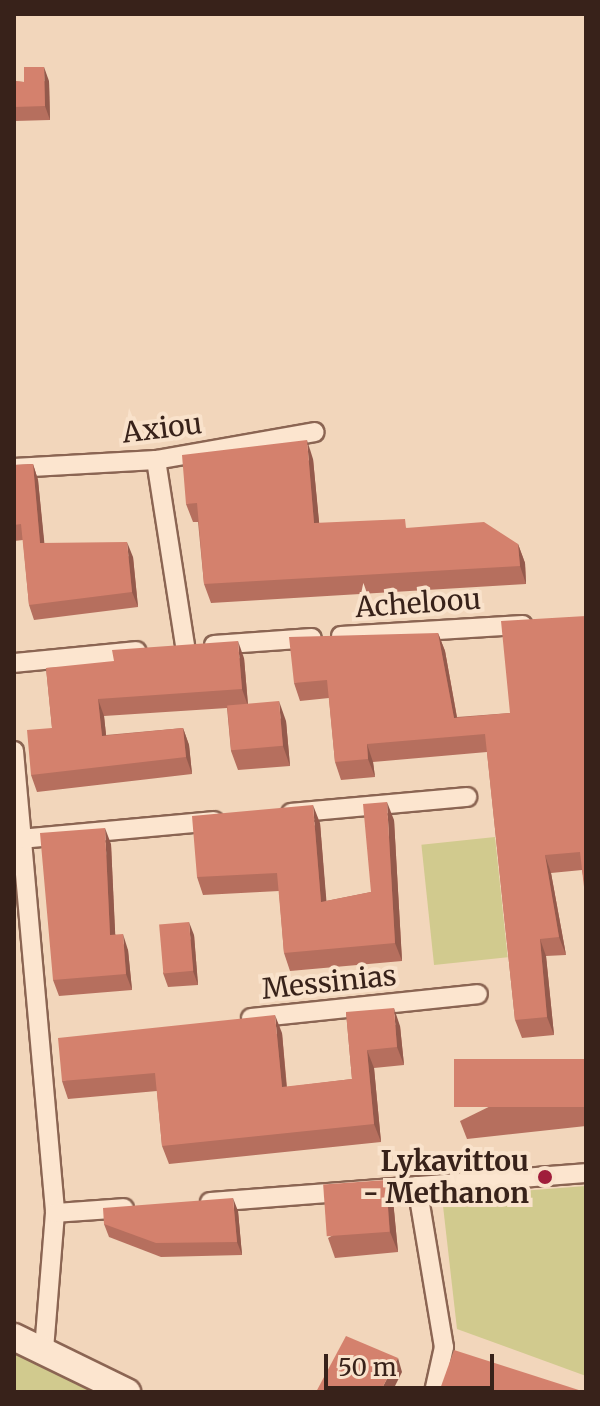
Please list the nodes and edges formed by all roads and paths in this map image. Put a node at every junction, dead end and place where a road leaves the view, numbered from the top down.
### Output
1 (315, 432) dead end
2 (156, 460) junction
3 (14, 468) edge
4 (544, 623) edge
5 (185, 646) junction
6 (14, 663) edge
7 (14, 751) edge
8 (467, 797) dead end
9 (273, 815) edge
10 (241, 818) edge
11 (21, 839) junction
12 (478, 994) dead end
13 (232, 1020) edge
14 (586, 1173) edge
15 (417, 1186) junction
16 (181, 1204) edge
17 (150, 1206) edge
18 (55, 1213) junction
19 (14, 1337) edge
20 (44, 1351) junction
21 (127, 1392) edge
22 (434, 1392) edge

1 - 2 street, Axiou
2 - 3 street, Axiou
2 - 5 street
4 - 5 street, Acheloou
5 - 6 street, Acheloou
7 - 11 street
8 - 9 street
10 - 11 street
11 - 18 street
12 - 13 street, Messinias
14 - 15 street
15 - 16 street
15 - 22 street
17 - 18 street
18 - 20 street
19 - 20 street
20 - 21 street

